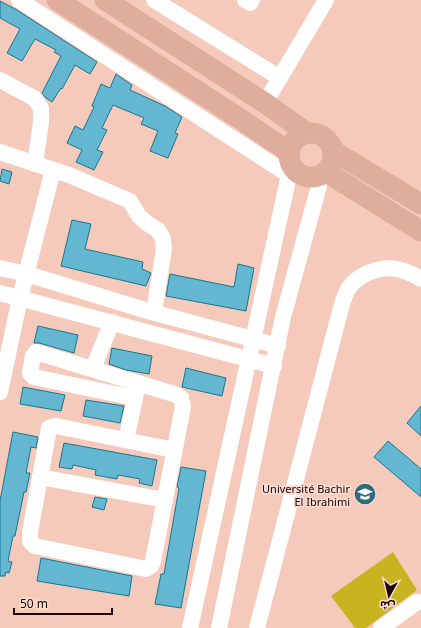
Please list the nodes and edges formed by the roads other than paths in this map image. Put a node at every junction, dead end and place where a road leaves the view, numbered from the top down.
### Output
1 (19, 0) edge
2 (57, 0) edge
3 (105, 0) edge
4 (154, 0) edge
5 (245, 0) edge
6 (252, 0) edge
7 (326, 0) edge
8 (280, 78) junction
9 (0, 80) edge
10 (265, 103) junction
11 (307, 133) junction
12 (333, 151) junction
13 (0, 152) edge
14 (36, 164) junction
15 (289, 164) junction
16 (53, 170) junction
17 (324, 174) junction
18 (421, 204) edge
19 (421, 231) edge
20 (0, 268) edge
21 (26, 274) junction
22 (421, 279) edge
23 (0, 292) edge
24 (20, 298) junction
25 (154, 312) junction
26 (112, 322) junction
27 (253, 339) junction
28 (278, 346) junction
29 (248, 358) junction
30 (274, 366) junction
31 (93, 368) junction
32 (137, 390) junction
33 (0, 392) edge
34 (126, 440) junction
35 (174, 450) junction
36 (40, 477) junction
37 (165, 500) junction
38 (417, 602) dead end
39 (190, 628) edge
40 (218, 628) edge
41 (257, 628) edge
42 (380, 628) edge

1 - 15 street
2 - 15 main road
3 - 10 main road
4 - 8 street
5 - 6 street
7 - 8 street
8 - 10 street
9 - 14 street
10 - 11 main road
11 - 12 main road
11 - 15 main road
12 - 17 main road
12 - 18 main road
13 - 14 street
14 - 16 street
15 - 17 main road
15 - 27 street
16 - 21 street
16 - 25 street
17 - 19 main road
17 - 28 street
20 - 21 street
21 - 24 street
21 - 25 street
22 - 41 street
23 - 24 street
24 - 26 street
24 - 33 street
25 - 27 street
26 - 29 street
26 - 31 street
27 - 28 street
27 - 29 street
28 - 30 street
29 - 30 street
29 - 39 street
30 - 40 street
31 - 32 street
31 - 32 street
32 - 34 street
32 - 35 street
34 - 35 street
34 - 36 street
35 - 37 street
36 - 37 street
36 - 37 street
38 - 42 street

